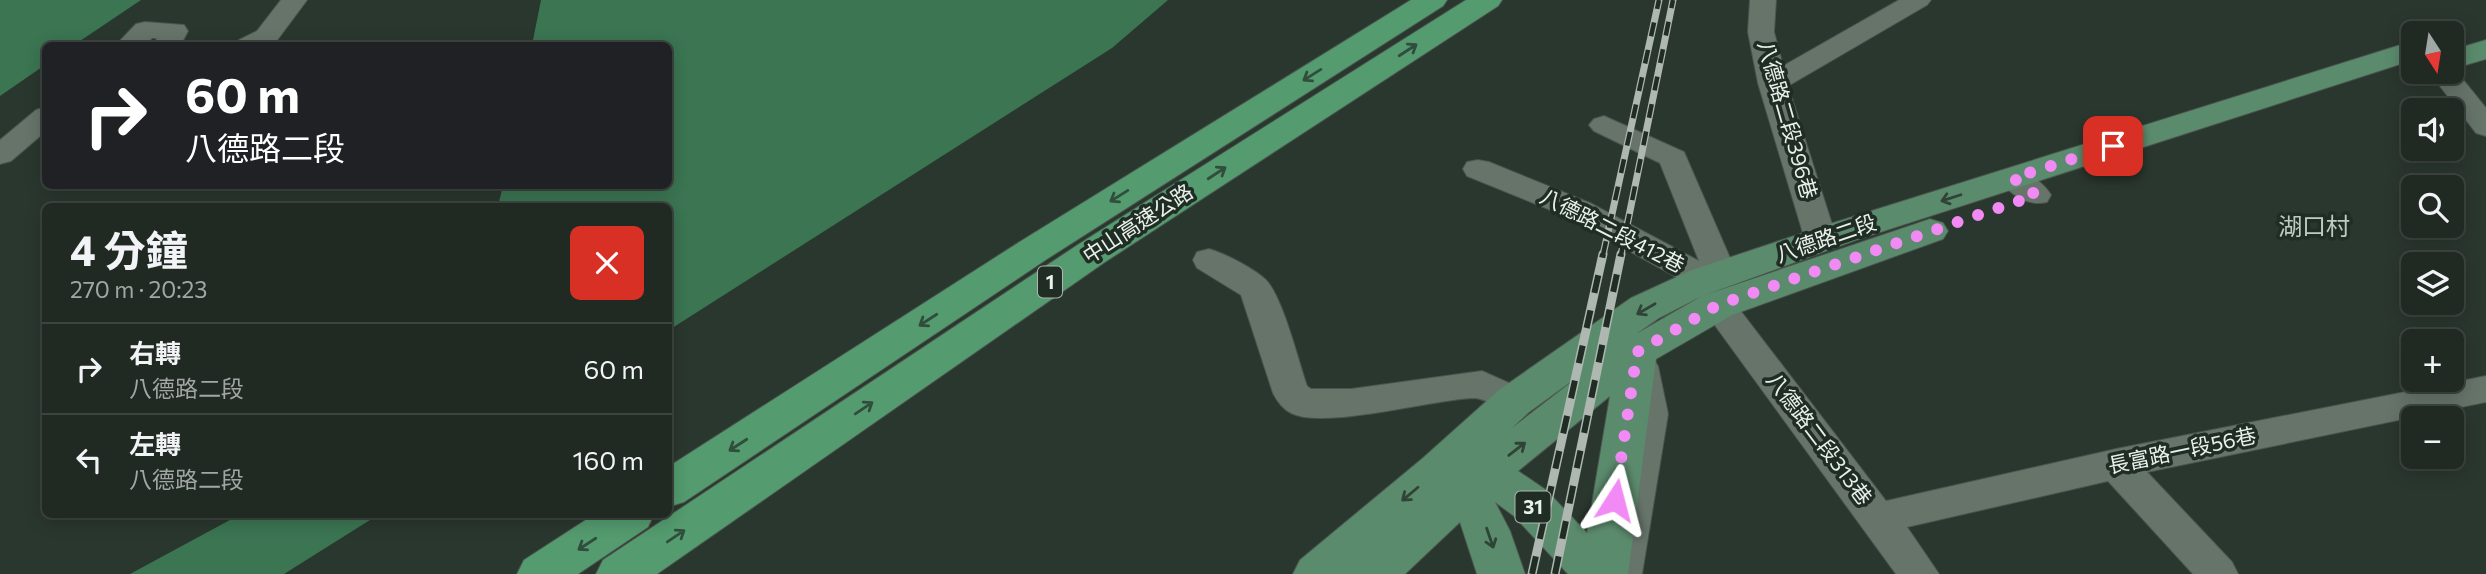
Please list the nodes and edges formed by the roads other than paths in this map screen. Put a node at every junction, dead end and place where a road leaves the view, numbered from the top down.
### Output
1 (293, 0) edge
2 (1432, 0) edge
3 (1487, 0) edge
4 (1763, 0) edge
5 (1918, 0) edge
6 (2486, 27) edge
7 (2464, 34) edge
8 (132, 42) edge
9 (168, 42) edge
10 (257, 42) edge
11 (2486, 49) edge
12 (2401, 54) edge
13 (2464, 56) edge
14 (2401, 77) edge
15 (1772, 83) junction
16 (2452, 84) edge
17 (42, 119) edge
18 (1604, 125) dead end
19 (2486, 127) edge
20 (0, 155) edge
21 (1478, 169) dead end
22 (2025, 187) junction
23 (1821, 240) junction
24 (1209, 260) dead end
25 (1715, 286) junction
26 (1637, 352) junction
27 (2486, 389) edge
28 (1514, 401) junction
29 (2116, 464) junction
30 (1462, 471) junction
31 (672, 487) edge
32 (626, 518) edge
33 (1879, 518) junction
34 (541, 574) edge
35 (620, 574) edge
36 (1317, 574) edge
37 (1374, 574) edge
38 (1501, 574) edge
39 (1597, 574) edge
40 (1604, 574) edge
41 (1622, 574) edge
42 (1919, 574) edge
43 (2218, 574) edge

1 - 10 street
2 -> 31 highway, 中山高速公路 / 1
35 -> 3 highway, 中山高速公路 / 1
4 - 15 street, 八德路二段396巷
5 - 15 street
6 - 7 main road
8 - 9 street
11 - 13 main road
12 - 22 main road, 八德路二段
14 - 22 main road, 八德路二段
15 - 23 street, 八德路二段396巷
16 - 19 street
17 - 20 street
18 - 25 street
21 - 25 street, 八德路二段412巷
22 -> 23 main road, 八德路二段
22 - 25 main road, 八德路二段
23 - 25 main road, 八德路二段
24 - 28 street
25 - 26 main road, 八德路二段
25 -> 28 main road, 八德路二段
25 - 33 street, 八德路二段313巷
30 -> 26 main road, 八德路二段
26 - 40 main road
26 - 41 street
27 - 29 street, 長富路一段56巷
28 - 30 main road, 八德路二段
29 - 33 street, 長富路一段56巷
29 - 43 street
30 -> 36 main road, 八德路二段
30 - 37 main road, 八德路二段
30 -> 38 main road, 31
30 - 39 main road, 31
32 -> 34 highway
33 - 42 street, 八德路二段313巷

